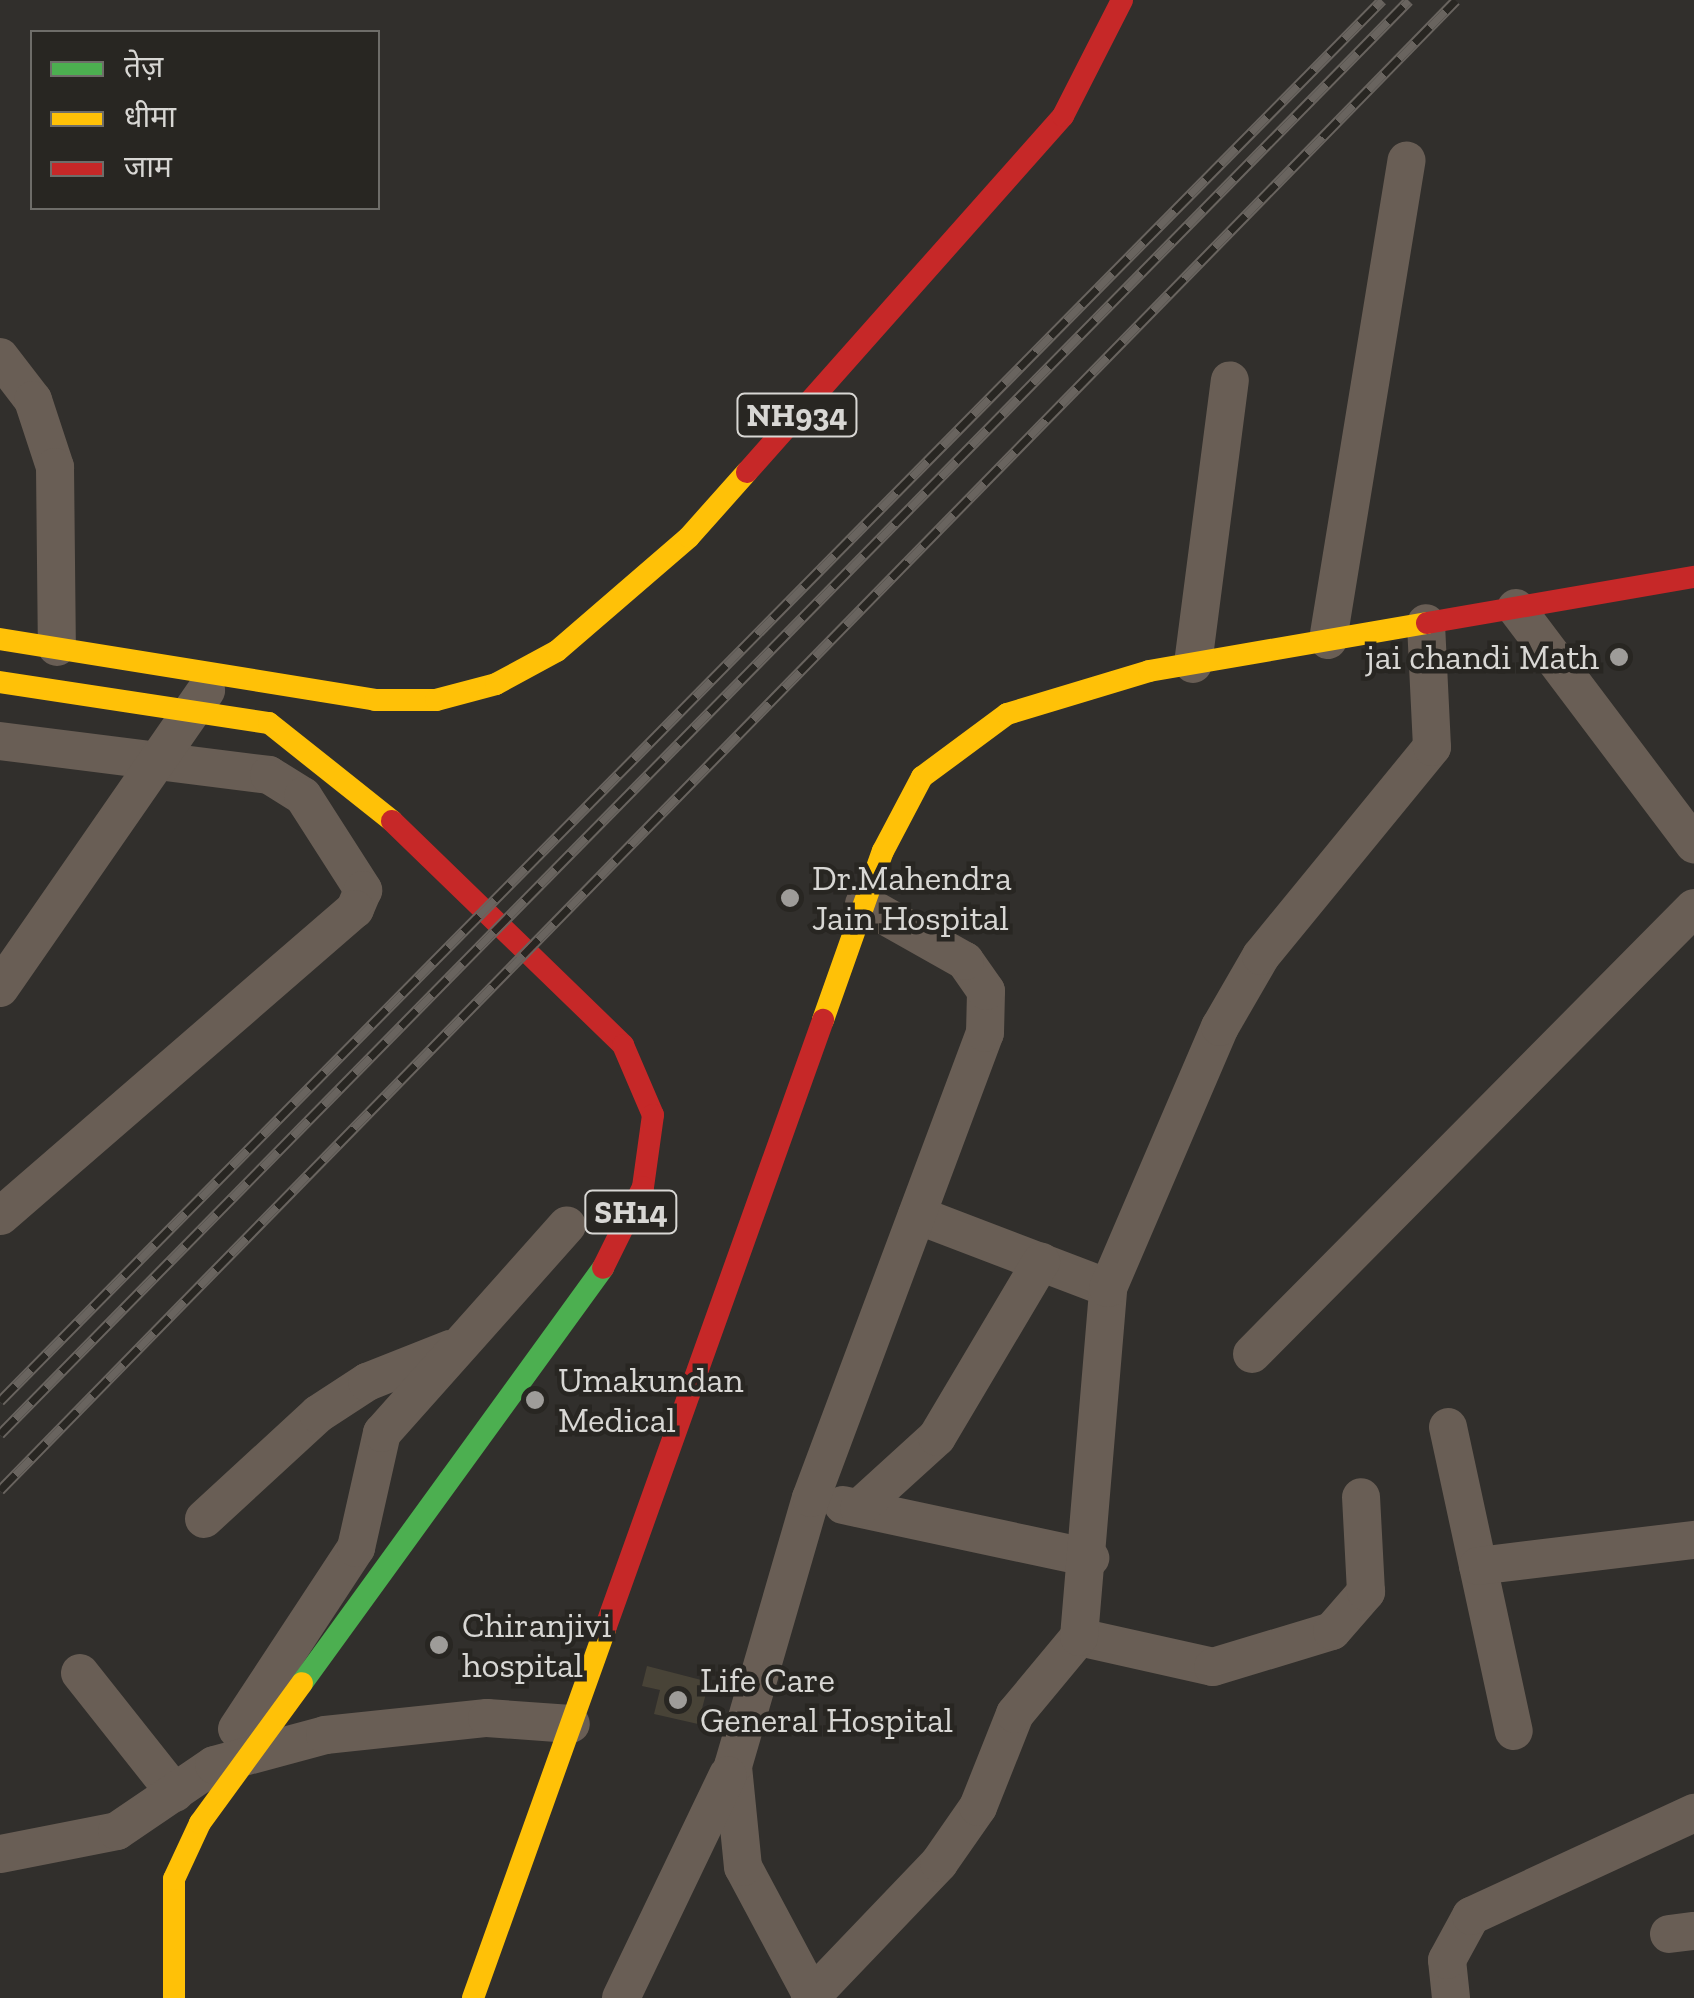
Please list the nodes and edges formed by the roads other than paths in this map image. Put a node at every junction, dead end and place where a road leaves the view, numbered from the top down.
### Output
1 (1122, 0) edge
2 (1407, 160) dead end
3 (0, 357) edge
4 (1230, 380) dead end
5 (1694, 577) edge
6 (1516, 608) junction
7 (1426, 623) junction
8 (0, 639) edge
9 (1328, 640) junction
10 (57, 647) junction
11 (1193, 664) junction
12 (220, 669) junction
13 (0, 682) edge
14 (0, 741) edge
15 (159, 758) junction
16 (1694, 844) edge
17 (864, 904) junction
18 (1694, 908) edge
19 (6, 972) edge
20 (0, 1216) edge
21 (916, 1216) junction
22 (567, 1225) dead end
23 (1040, 1262) junction
24 (1108, 1288) junction
25 (454, 1348) junction
26 (1252, 1354) dead end
27 (1448, 1427) dead end
28 (1361, 1497) dead end
29 (811, 1498) junction
30 (859, 1508) junction
31 (204, 1519) dead end
32 (1694, 1540) edge
33 (1090, 1558) junction
34 (1478, 1566) junction
35 (1079, 1637) junction
36 (80, 1673) dead end
37 (571, 1724) junction
38 (1514, 1732) dead end
39 (214, 1764) junction
40 (732, 1766) junction
41 (175, 1792) junction
42 (1694, 1814) edge
43 (0, 1854) edge
44 (811, 1997) edge
45 (174, 1998) edge
46 (473, 1998) edge
47 (621, 1998) edge
48 (1451, 1998) edge

1 - 12 main road, NH934
2 - 9 street
3 - 10 street
4 - 11 street
5 - 6 main road
6 - 7 main road
6 - 16 street
7 - 9 main road
7 - 24 street
8 - 10 main road, NH934
9 - 11 main road
10 - 12 main road, NH934
11 - 17 main road
12 - 15 street
13 - 45 main road, SH14
14 - 15 street
15 - 19 street
15 - 20 street
17 - 21 street
17 - 37 main road
18 - 26 street
21 - 23 street
21 - 29 street
22 - 25 street
23 - 24 street
23 - 30 street
24 - 33 street
25 - 31 street
25 - 39 street
27 - 34 street
28 - 35 street
29 - 30 street
29 - 40 street
30 - 33 street
32 - 34 street
33 - 35 street
34 - 38 street
35 - 44 street
36 - 41 street
37 - 39 street
37 - 46 main road
39 - 41 street
40 - 44 street
40 - 47 street
41 - 43 street
42 - 48 street

